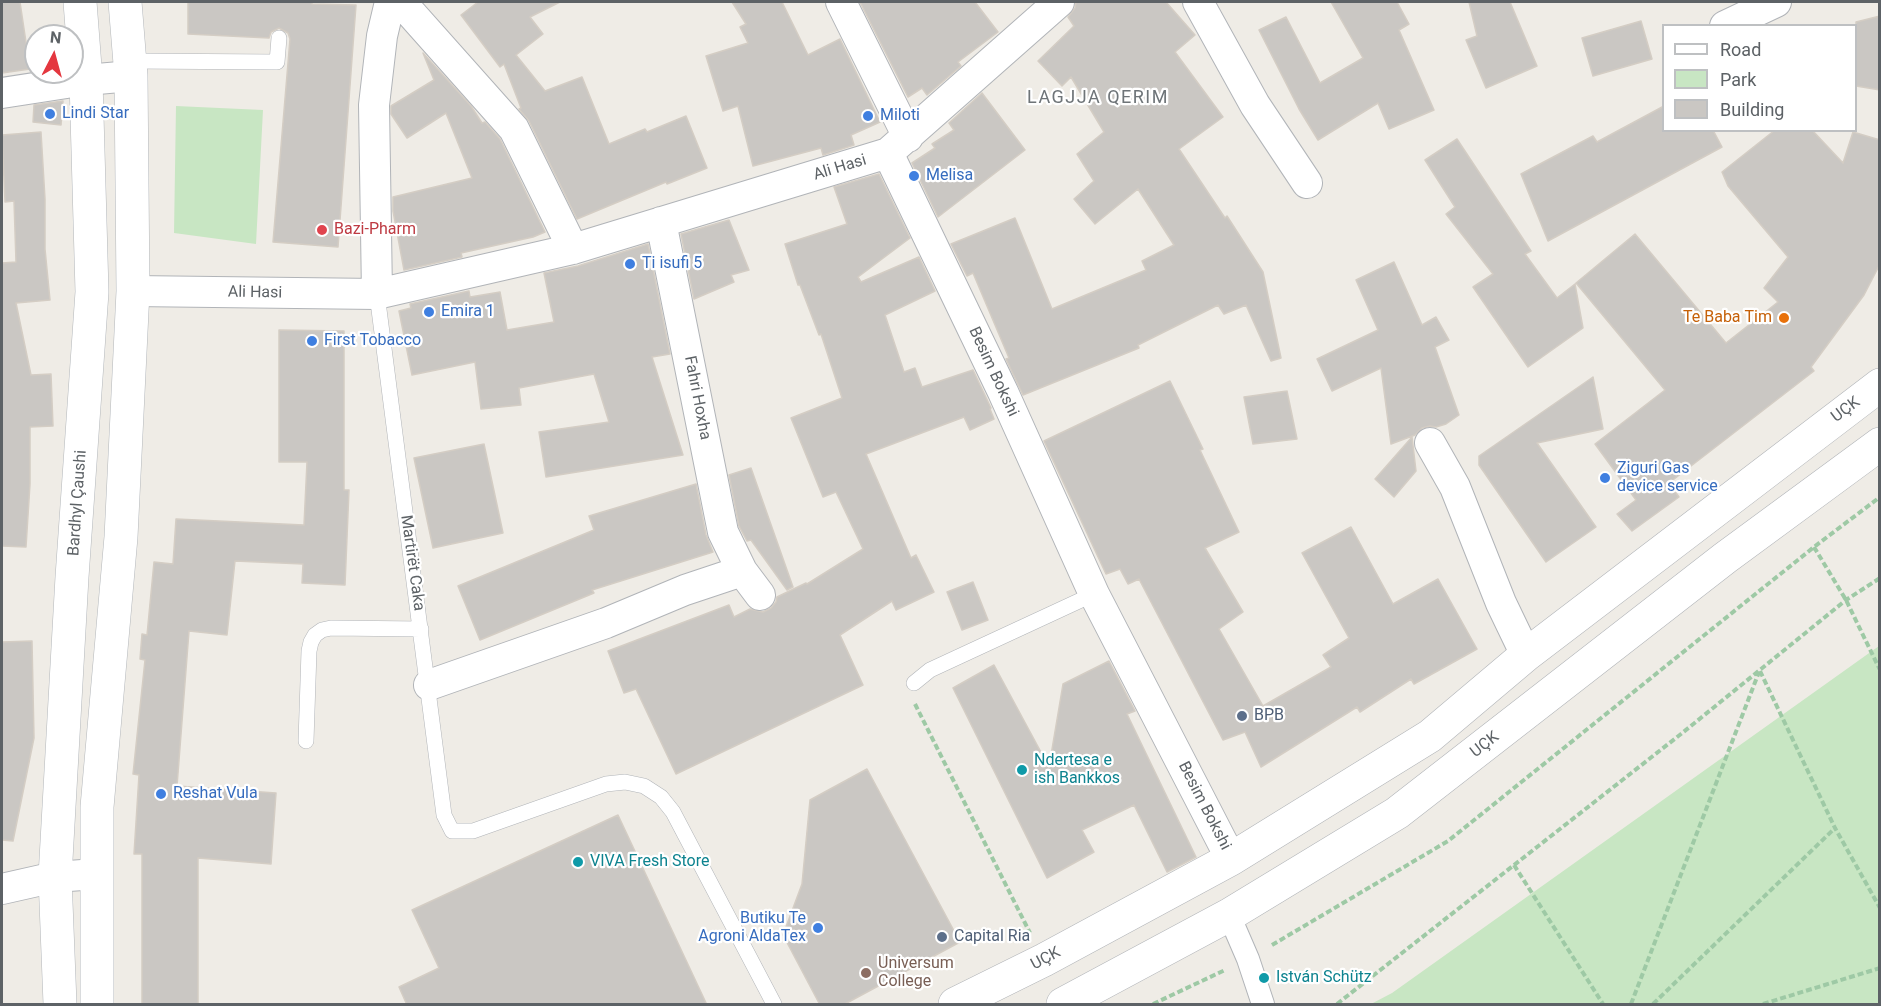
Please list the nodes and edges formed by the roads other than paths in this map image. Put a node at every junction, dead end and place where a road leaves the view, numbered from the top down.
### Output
1 (80, 2) edge
2 (125, 2) edge
3 (390, 2) edge
4 (401, 2) edge
5 (842, 2) edge
6 (1059, 2) edge
7 (1198, 2) edge
8 (1776, 2) edge
9 (1729, 24) edge
10 (279, 38) dead end
11 (131, 68) junction
12 (86, 80) junction
13 (2, 93) edge
14 (898, 145) junction
15 (1307, 183) dead end
16 (661, 222) junction
17 (573, 249) junction
18 (133, 291) junction
19 (377, 294) junction
20 (1880, 385) edge
21 (1430, 443) dead end
22 (1880, 444) edge
23 (742, 571) junction
24 (1094, 594) junction
25 (760, 595) dead end
26 (421, 629) junction
27 (1526, 655) junction
28 (914, 683) road end
29 (429, 685) junction
30 (306, 741) dead end
31 (1231, 859) junction
32 (96, 874) junction
33 (55, 877) junction
34 (2, 889) edge
35 (1229, 915) junction
36 (60, 1005) edge
37 (97, 1005) edge
38 (774, 1005) edge
39 (955, 1005) edge
40 (1063, 1005) edge
41 (1263, 1005) edge

1 - 12 street, Bardhyl Çaushi
2 - 11 street
3 - 19 street
4 - 17 street
5 - 14 street, Besim Bokshi
6 - 14 street, Ali Hasi
7 - 15 street
8 - 9 street
10 - 11 lane
11 - 12 street
11 - 18 street
12 - 13 street
12 - 33 street, Bardhyl Çaushi
14 - 16 street, Ali Hasi
14 - 24 street, Besim Bokshi
16 - 17 street, Ali Hasi
16 - 23 street, Fahri Hoxha
17 - 19 street, Ali Hasi
18 - 19 street, Ali Hasi
18 - 32 street
19 - 26 lane, Martirët Caka
20 - 27 street, UÇK
21 - 27 street
22 - 35 street, UÇK
23 - 25 street, Fahri Hoxha
23 - 29 street
24 - 28 lane
24 - 31 street, Besim Bokshi
26 - 29 lane, Martirët Caka
26 - 30 lane
27 - 31 street, UÇK
29 - 38 lane, Martirët Caka
31 - 39 street, UÇK
32 - 33 street
32 - 37 street
33 - 34 street
33 - 36 street, Bardhyl Çaushi
35 - 40 street, UÇK
35 - 41 street

